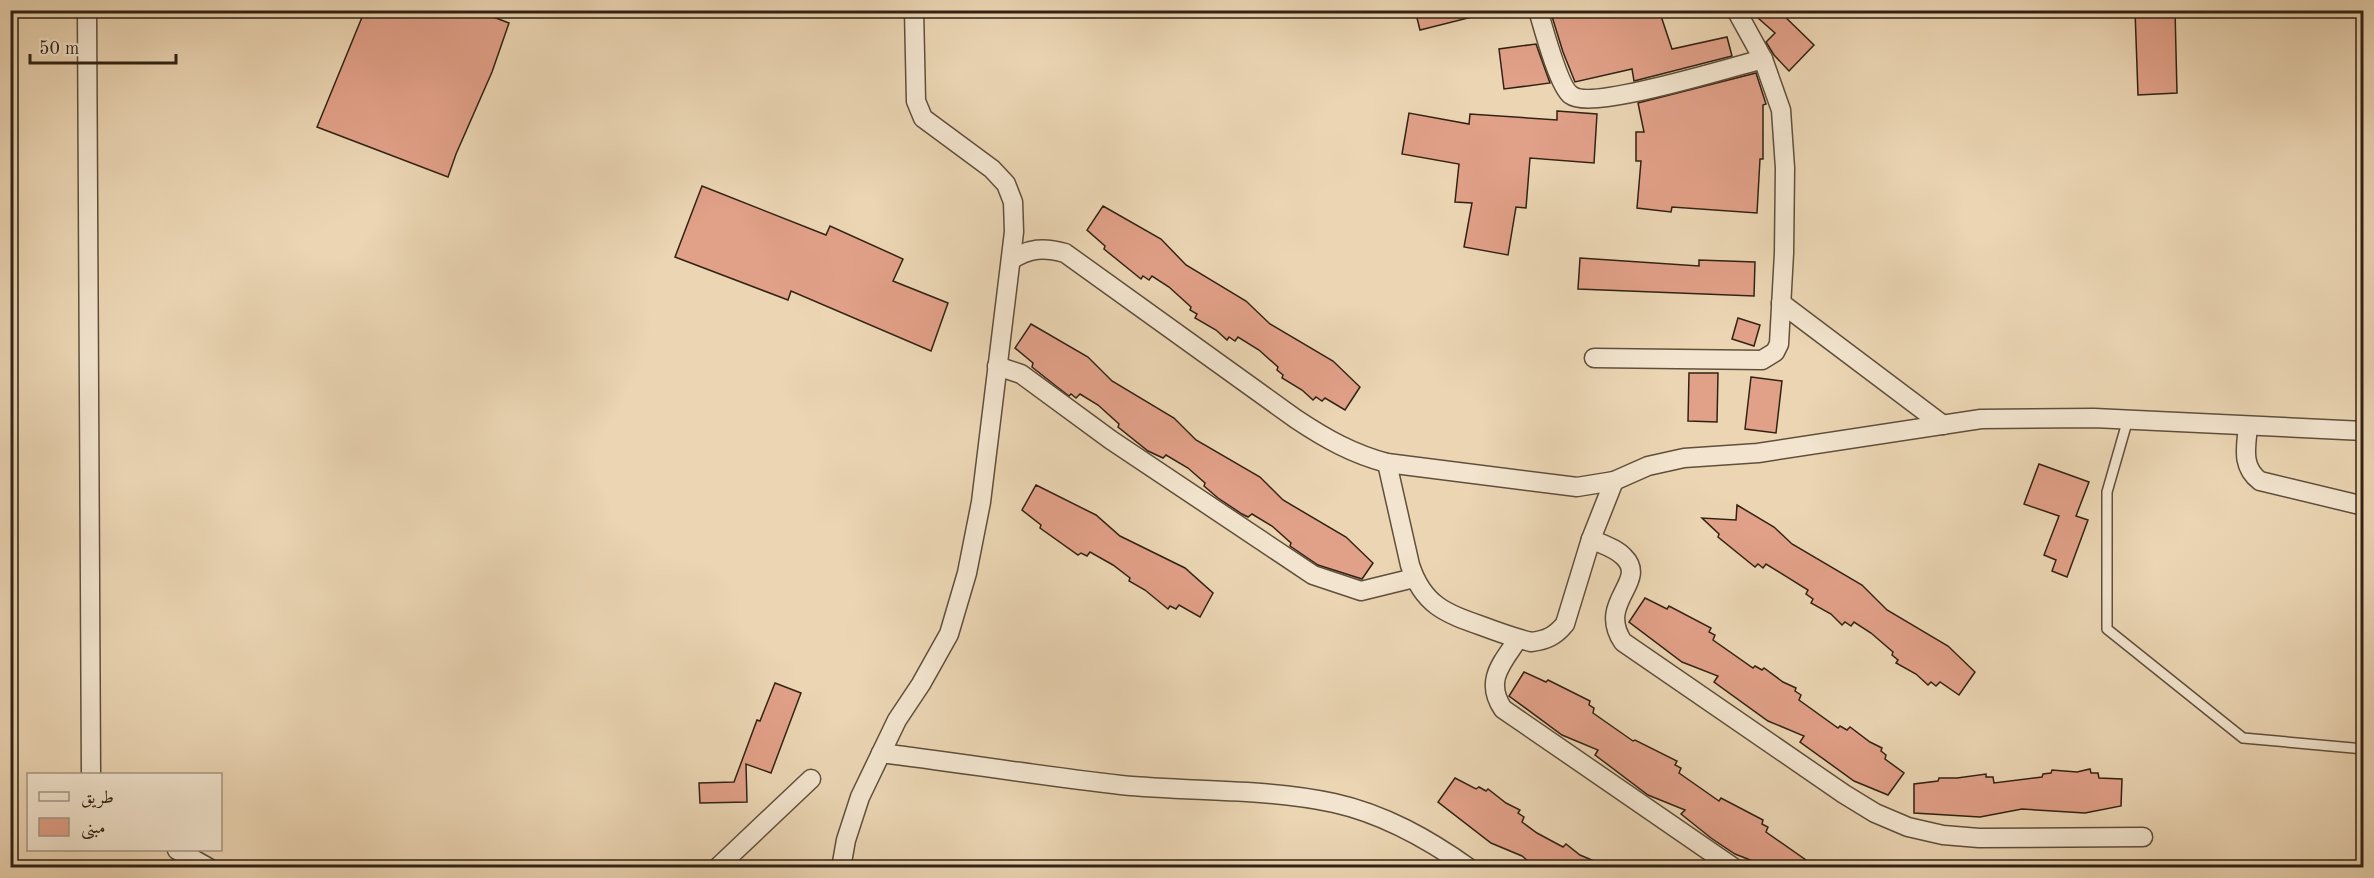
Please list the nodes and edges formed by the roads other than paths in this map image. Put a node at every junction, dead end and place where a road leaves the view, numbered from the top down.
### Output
1 (87, 10) edge
2 (914, 10) edge
3 (1538, 10) edge
4 (1736, 10) edge
5 (1762, 59) junction
6 (1011, 260) junction
7 (1781, 303) junction
8 (1594, 358) dead end
9 (996, 366) junction
10 (2128, 419) junction
11 (1943, 425) junction
12 (2248, 427) junction
13 (2364, 431) edge
14 (1387, 463) junction
15 (1614, 481) junction
16 (2364, 506) edge
17 (1591, 539) junction
18 (1414, 578) junction
19 (1518, 639) junction
20 (2364, 749) edge
21 (881, 753) junction
22 (91, 773) edge
23 (811, 779) dead end
24 (2143, 837) dead end
25 (181, 851) edge
26 (209, 867) edge
27 (717, 867) edge
28 (841, 867) edge
29 (1469, 867) edge
30 (1734, 867) edge

1 - 22 street
2 - 6 street
3 - 5 street
4 - 5 street
5 - 7 street
6 - 9 street
6 - 14 street
7 - 8 street
7 - 11 street
9 - 18 street
9 - 21 street
10 - 11 street
10 - 12 street
10 - 20 lane
11 - 15 street
12 - 13 street
12 - 16 street
14 - 15 street
14 - 18 street
15 - 17 street
17 - 19 street
17 - 24 street
18 - 19 street
19 - 30 street
21 - 28 street
21 - 29 street
23 - 27 street
25 - 26 street

